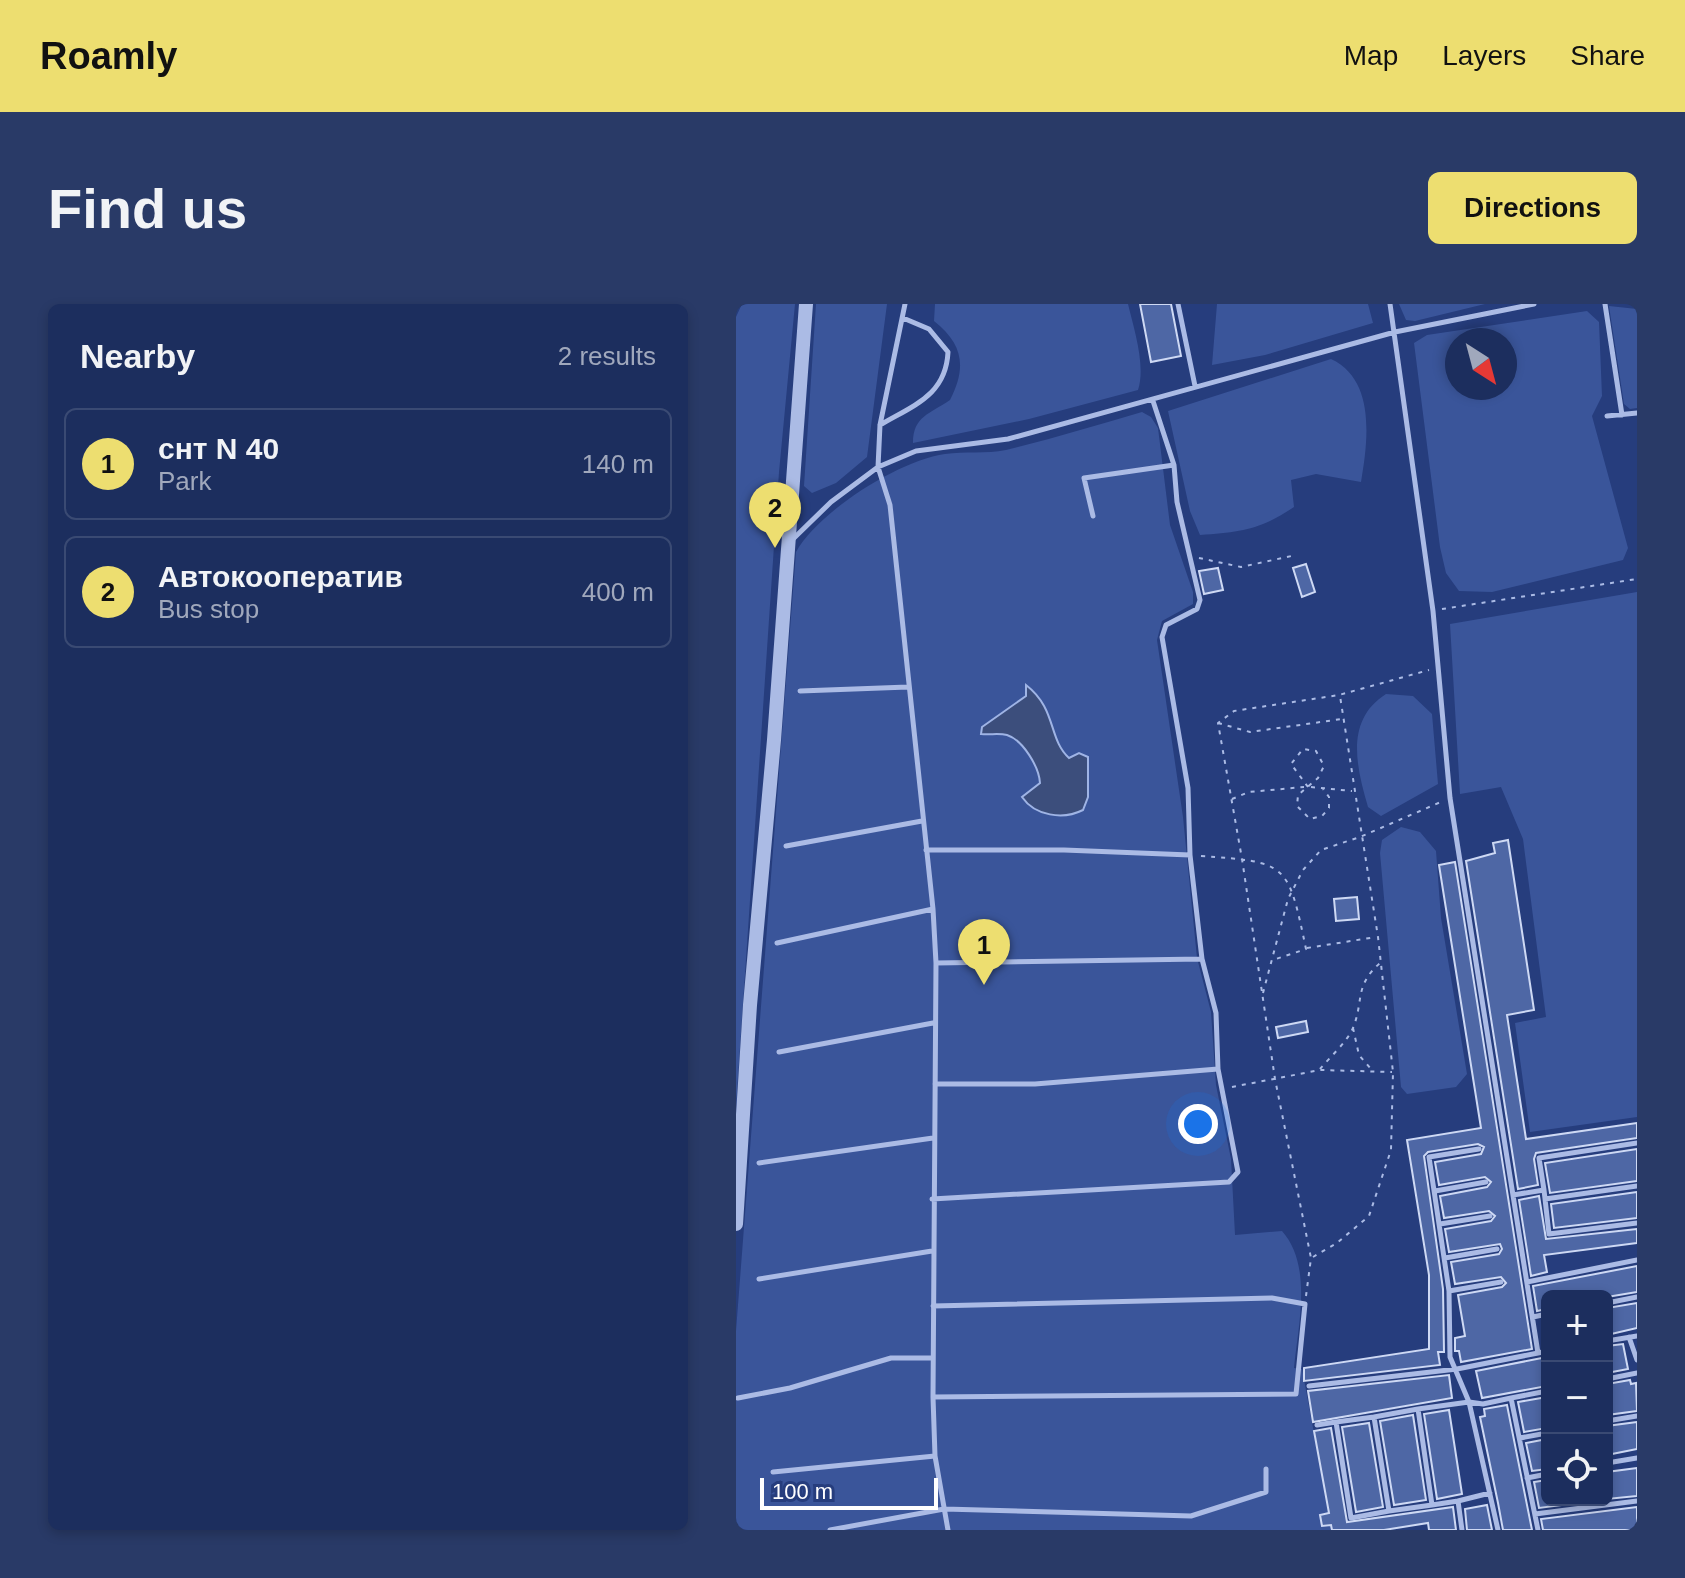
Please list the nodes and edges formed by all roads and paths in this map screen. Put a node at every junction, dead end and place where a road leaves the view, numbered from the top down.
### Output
1 (806, 304) edge
2 (905, 304) edge
3 (1178, 304) edge
4 (1390, 304) edge
5 (1534, 304) edge
6 (1605, 304) edge
7 (903, 318) junction
8 (1395, 332) junction
9 (1195, 386) junction
10 (1153, 401) junction
11 (1637, 413) edge
12 (1622, 415) junction
13 (1607, 416) dead end
14 (880, 425) junction
15 (1174, 465) junction
16 (878, 467) junction
17 (1093, 516) dead end
18 (787, 546) junction
19 (1296, 555) dead end
20 (1190, 556) junction
21 (1637, 579) edge
22 (1433, 611) junction
23 (1438, 668) junction
24 (908, 687) junction
25 (800, 691) dead end
26 (1339, 695) junction
27 (1343, 719) junction
28 (1218, 723) junction
29 (1308, 787) junction
30 (1323, 789) junction
31 (1354, 791) junction
32 (1450, 798) junction
33 (1231, 800) junction
34 (922, 821) junction
35 (1360, 837) junction
36 (786, 846) dead end
37 (926, 850) junction
38 (1190, 855) junction
39 (1242, 859) junction
40 (1294, 890) junction
41 (933, 909) junction
42 (1378, 937) junction
43 (777, 943) dead end
44 (1306, 949) junction
45 (1202, 959) junction
46 (1274, 960) junction
47 (936, 963) junction
48 (1381, 963) junction
49 (1262, 994) junction
50 (933, 1023) junction
51 (1353, 1028) junction
52 (779, 1052) dead end
53 (1218, 1069) junction
54 (1320, 1070) junction
55 (1372, 1070) junction
56 (1393, 1072) junction
57 (1275, 1079) junction
58 (935, 1084) junction
59 (1224, 1088) junction
60 (933, 1138) junction
61 (1637, 1143) edge
62 (1479, 1149) dead end
63 (759, 1163) dead end
64 (1486, 1182) dead end
65 (1637, 1186) edge
66 (1544, 1190) junction
67 (1435, 1191) junction
68 (1513, 1195) junction
69 (932, 1199) junction
70 (1545, 1199) junction
71 (1490, 1216) dead end
72 (1637, 1223) edge
73 (736, 1224) edge
74 (1440, 1224) junction
75 (1497, 1249) dead end
76 (932, 1251) junction
77 (1311, 1258) junction
78 (1445, 1258) junction
79 (1637, 1260) edge
80 (759, 1279) dead end
81 (1501, 1282) dead end
82 (1527, 1282) junction
83 (1449, 1291) junction
84 (1637, 1297) edge
85 (1613, 1302) edge
86 (1305, 1304) junction
87 (933, 1306) junction
88 (1541, 1315) edge
89 (1533, 1317) junction
90 (1637, 1336) edge
91 (1629, 1337) junction
92 (1613, 1340) edge
93 (1541, 1352) edge
94 (1538, 1353) junction
95 (933, 1358) junction
96 (1637, 1360) edge
97 (1457, 1369) junction
98 (1637, 1373) edge
99 (1613, 1378) edge
100 (1309, 1386) dead end
101 (1541, 1392) edge
102 (933, 1397) junction
103 (738, 1398) dead end
104 (1511, 1398) junction
105 (1469, 1402) junction
106 (1418, 1409) junction
107 (1637, 1416) edge
108 (1374, 1417) junction
109 (1613, 1420) edge
110 (1336, 1422) junction
111 (1317, 1425) dead end
112 (1542, 1434) edge
113 (1520, 1438) junction
114 (935, 1456) junction
115 (1637, 1458) edge
116 (1613, 1462) edge
117 (1266, 1469) dead end
118 (773, 1472) dead end
119 (1541, 1475) edge
120 (1527, 1478) junction
121 (1490, 1493) junction
122 (1458, 1501) junction
123 (1637, 1501) edge
124 (1432, 1505) junction
125 (944, 1509) junction
126 (1389, 1511) junction
127 (1535, 1514) junction
128 (830, 1530) edge
129 (948, 1530) edge
130 (1462, 1530) edge
131 (1498, 1530) edge
132 (1538, 1530) edge

1 - 18 street
2 - 7 lane
3 - 9 lane
4 - 8 lane
5 - 8 lane
6 - 12 lane
7 - 14 lane
7 - 14 lane
8 - 9 lane
8 - 22 lane
9 - 10 lane
10 - 15 lane
10 - 16 lane
11 - 12 lane
12 - 13 lane
14 - 16 lane
15 - 17 lane
15 - 20 lane
16 - 18 lane
16 - 24 lane
18 - 73 street
19 - 20 path
20 - 38 lane
21 - 22 path
22 - 23 lane
23 - 26 path
23 - 32 lane
24 - 25 lane
24 - 34 lane
26 - 27 path
26 - 28 path
27 - 28 path
27 - 31 path
28 - 33 path
29 - 29 path
29 - 30 path
29 - 30 path
29 - 33 path
30 - 31 path
31 - 35 path
32 - 35 path
32 - 68 lane
33 - 39 path
34 - 36 lane
34 - 37 lane
35 - 40 path
35 - 42 path
37 - 38 lane
37 - 41 lane
38 - 39 path
38 - 45 lane
39 - 40 path
39 - 49 path
40 - 44 path
40 - 46 path
41 - 43 lane
41 - 47 lane
42 - 44 path
42 - 48 path
44 - 46 path
45 - 47 lane
45 - 53 lane
46 - 49 path
47 - 50 lane
48 - 51 path
48 - 56 path
49 - 57 path
50 - 52 lane
50 - 58 lane
51 - 54 path
51 - 55 path
53 - 58 lane
53 - 59 lane
54 - 55 path
54 - 57 path
55 - 56 path
56 - 77 path
57 - 59 path
57 - 77 path
58 - 60 lane
59 - 69 lane
60 - 63 lane
60 - 69 lane
61 - 66 lane
62 - 67 lane
64 - 67 lane
65 - 70 lane
66 - 68 lane
66 - 70 lane
67 - 74 lane
68 - 82 lane
69 - 76 lane
70 - 72 lane
71 - 74 lane
74 - 78 lane
75 - 78 lane
76 - 80 lane
76 - 87 lane
77 - 86 path
78 - 83 lane
79 - 82 lane
81 - 83 lane
82 - 89 lane
83 - 97 lane
84 - 85 lane
86 - 87 lane
86 - 102 lane
87 - 95 lane
88 - 89 lane
89 - 94 lane
90 - 91 lane
91 - 92 lane
91 - 96 lane
93 - 94 lane
94 - 97 lane
95 - 102 lane
95 - 103 lane
97 - 100 lane
97 - 105 lane
98 - 99 lane
101 - 104 lane
102 - 114 lane
104 - 105 lane
104 - 113 lane
105 - 106 lane
105 - 121 lane
106 - 108 lane
106 - 124 lane
107 - 109 lane
108 - 110 lane
108 - 126 lane
110 - 111 lane
110 - 126 lane
112 - 113 lane
113 - 120 lane
114 - 118 lane
114 - 125 lane
115 - 116 lane
117 - 125 lane
119 - 120 lane
120 - 127 lane
121 - 122 lane
121 - 131 lane
122 - 124 lane
122 - 130 lane
123 - 127 lane
124 - 126 lane
125 - 128 lane
125 - 129 lane
127 - 132 lane

